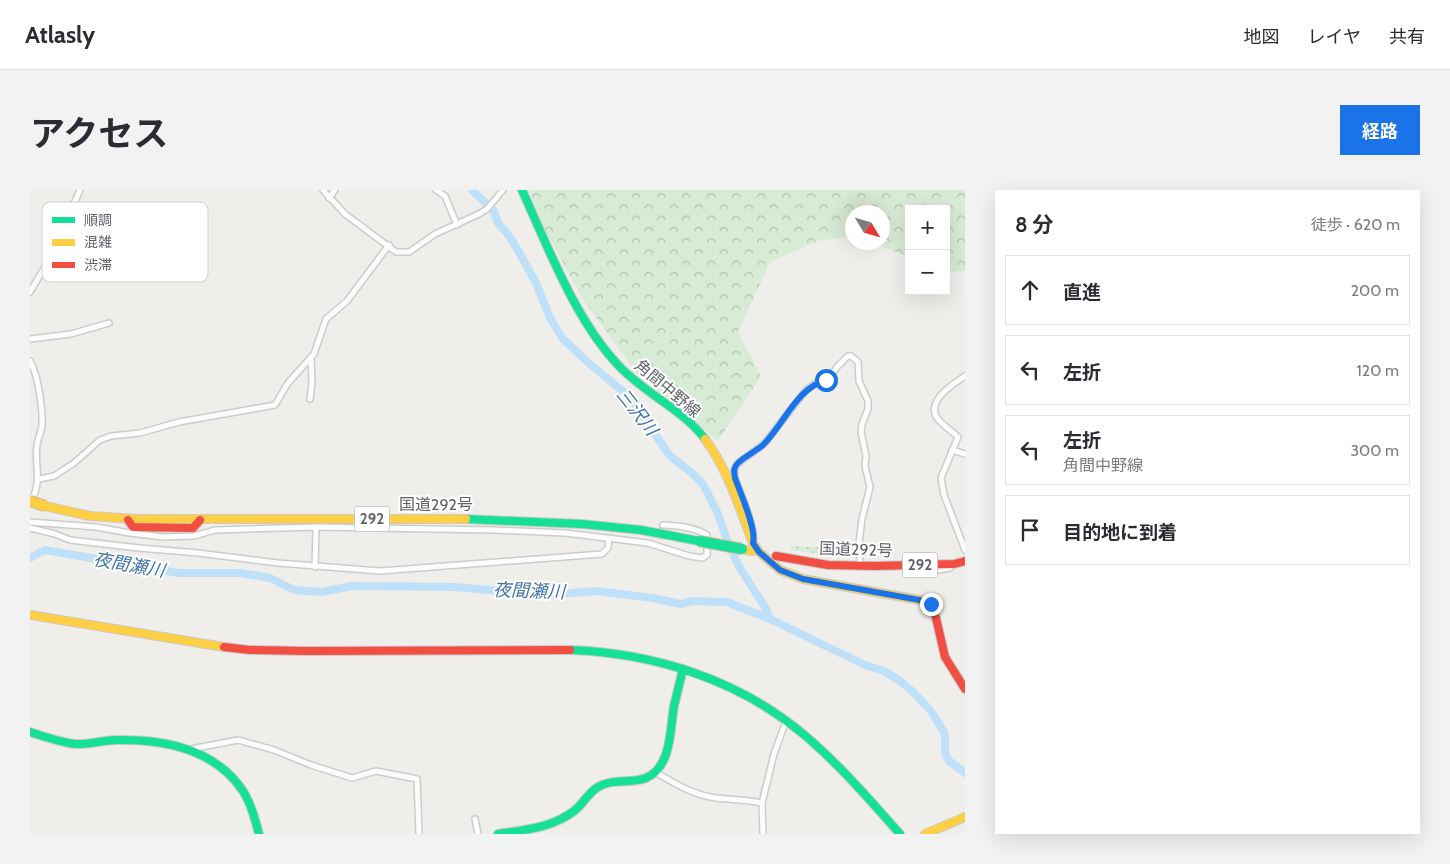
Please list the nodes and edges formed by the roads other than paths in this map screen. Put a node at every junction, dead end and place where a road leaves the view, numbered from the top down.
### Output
1 (80, 190) edge
2 (323, 190) edge
3 (335, 190) edge
4 (436, 190) edge
5 (502, 190) edge
6 (522, 190) edge
7 (329, 198) junction
8 (75, 202) edge
9 (457, 225) junction
10 (389, 245) junction
11 (42, 272) edge
12 (30, 292) edge
13 (109, 323) dead end
14 (30, 338) edge
15 (311, 359) junction
16 (30, 361) edge
17 (965, 376) edge
18 (310, 399) dead end
19 (952, 450) junction
20 (965, 454) edge
21 (39, 479) junction
22 (30, 502) edge
23 (30, 522) edge
24 (663, 525) dead end
25 (316, 526) junction
26 (30, 528) edge
27 (609, 538) junction
28 (753, 547) junction
29 (965, 550) edge
30 (776, 556) dead end
31 (965, 556) edge
32 (965, 561) edge
33 (926, 565) junction
34 (860, 566) junction
35 (965, 566) edge
36 (315, 567) junction
37 (938, 570) dead end
38 (30, 615) edge
39 (682, 669) junction
40 (965, 689) edge
41 (786, 721) junction
42 (30, 732) edge
43 (190, 749) junction
44 (655, 772) junction
45 (762, 803) junction
46 (965, 817) edge
47 (475, 819) dead end
48 (259, 834) edge
49 (419, 834) edge
50 (478, 834) edge
51 (498, 834) edge
52 (763, 834) edge
53 (900, 834) edge
54 (924, 834) edge

1 - 8 street
2 - 7 street
3 - 7 street
4 - 9 street
5 - 9 street
6 - 28 main road, 角間中野線
7 - 10 street
9 - 10 street
10 - 15 street
11 - 12 street
13 - 14 street
15 - 18 street
15 - 21 street
16 - 21 street
17 - 19 street
19 - 20 street
19 - 29 street
21 - 22 street
22 - 28 main road, 国道292号 / 292, bridge
23 - 25 street
24 - 27 street
25 - 27 street
25 - 36 street
26 - 36 street
27 - 36 street
28 - 34 street
28 - 40 main road, 角間中野線
30 - 34 main road, 国道292号 / 292
31 - 33 main road, 292
32 - 33 main road, 国道292号 / 292
33 - 34 main road, 国道292号 / 292
35 - 37 street
38 - 39 main road
39 - 41 main road
39 - 44 main road
41 - 45 street
41 - 53 main road
42 - 43 main road
43 - 48 main road
43 - 49 street
44 - 45 street
44 - 51 main road
45 - 52 street
46 - 54 main road
47 - 50 street

